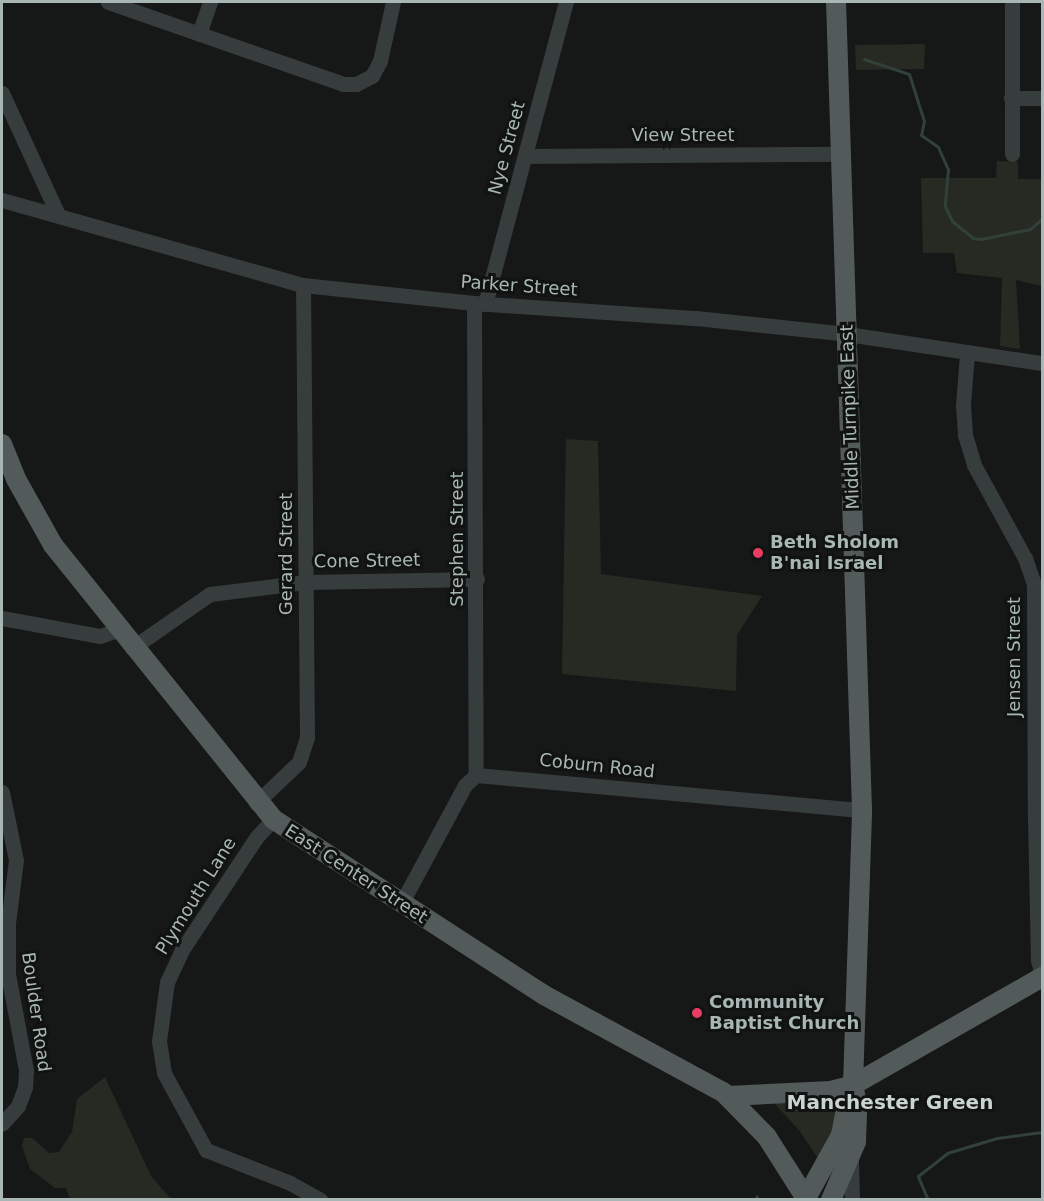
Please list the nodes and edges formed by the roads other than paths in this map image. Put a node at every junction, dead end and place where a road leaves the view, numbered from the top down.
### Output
1 (108, 2) edge
2 (210, 2) edge
3 (393, 2) edge
4 (566, 2) edge
5 (836, 2) edge
6 (1012, 2) edge
7 (199, 34) junction
8 (2, 93) edge
9 (1011, 98) junction
10 (1042, 98) edge
11 (842, 154) junction
12 (1012, 154) dead end
13 (525, 156) junction
14 (2, 200) edge
15 (58, 215) junction
16 (303, 285) junction
17 (480, 303) junction
18 (847, 334) junction
19 (967, 354) junction
20 (1042, 363) edge
21 (2, 444) edge
22 (477, 579) junction
23 (306, 582) junction
24 (2, 618) edge
25 (117, 630) junction
26 (132, 648) junction
27 (476, 775) junction
28 (2, 792) edge
29 (256, 803) junction
30 (862, 810) junction
31 (273, 819) junction
32 (401, 904) junction
33 (1042, 976) edge
34 (8, 999) edge
35 (853, 1085) junction
36 (728, 1096) junction
37 (2, 1124) edge
38 (851, 1159) junction
39 (806, 1199) edge
40 (321, 1200) edge
41 (831, 1200) edge
42 (852, 1200) edge

1 - 7 street
2 - 7 street
3 - 7 street
4 - 13 street, Nye Street
5 - 11 main road, Middle Turnpike East
6 - 9 street
8 - 15 street
9 - 10 street
9 - 12 street
11 - 13 street, View Street
11 - 18 main road, Middle Turnpike East
13 - 17 street, Nye Street
14 - 15 street, Parker Street
15 - 16 street, Parker Street
16 - 17 street, Parker Street
16 - 23 street, Gerard Street
17 - 18 street, Parker Street
17 - 22 street, Stephen Street
18 - 19 street, Parker Street
18 - 30 main road, Middle Turnpike East
19 - 20 street, Parker Street
19 - 33 street, Jensen Street
21 - 25 main road, East Center Street
22 - 23 street, Cone Street
22 - 27 street, Stephen Street
23 - 26 street, Cone Street
23 - 29 street, Gerard Street
24 - 25 street
25 - 26 main road, East Center Street
26 - 29 main road, East Center Street
27 - 30 street, Coburn Road
27 - 32 street
28 - 34 street, Boulder Road
29 - 31 main road, East Center Street
30 - 35 main road, Middle Turnpike East
31 - 32 main road, East Center Street
31 - 40 street, Plymouth Lane
32 - 36 main road, East Center Street
33 - 35 main road
34 - 37 street, Boulder Road
35 - 36 main road
35 - 38 main road, Middle Turnpike East
35 - 39 main road, Middle Turnpike East
36 - 39 main road, East Center Street
38 - 41 main road, Middle Turnpike East
38 - 42 street, Middle Turnpike East

